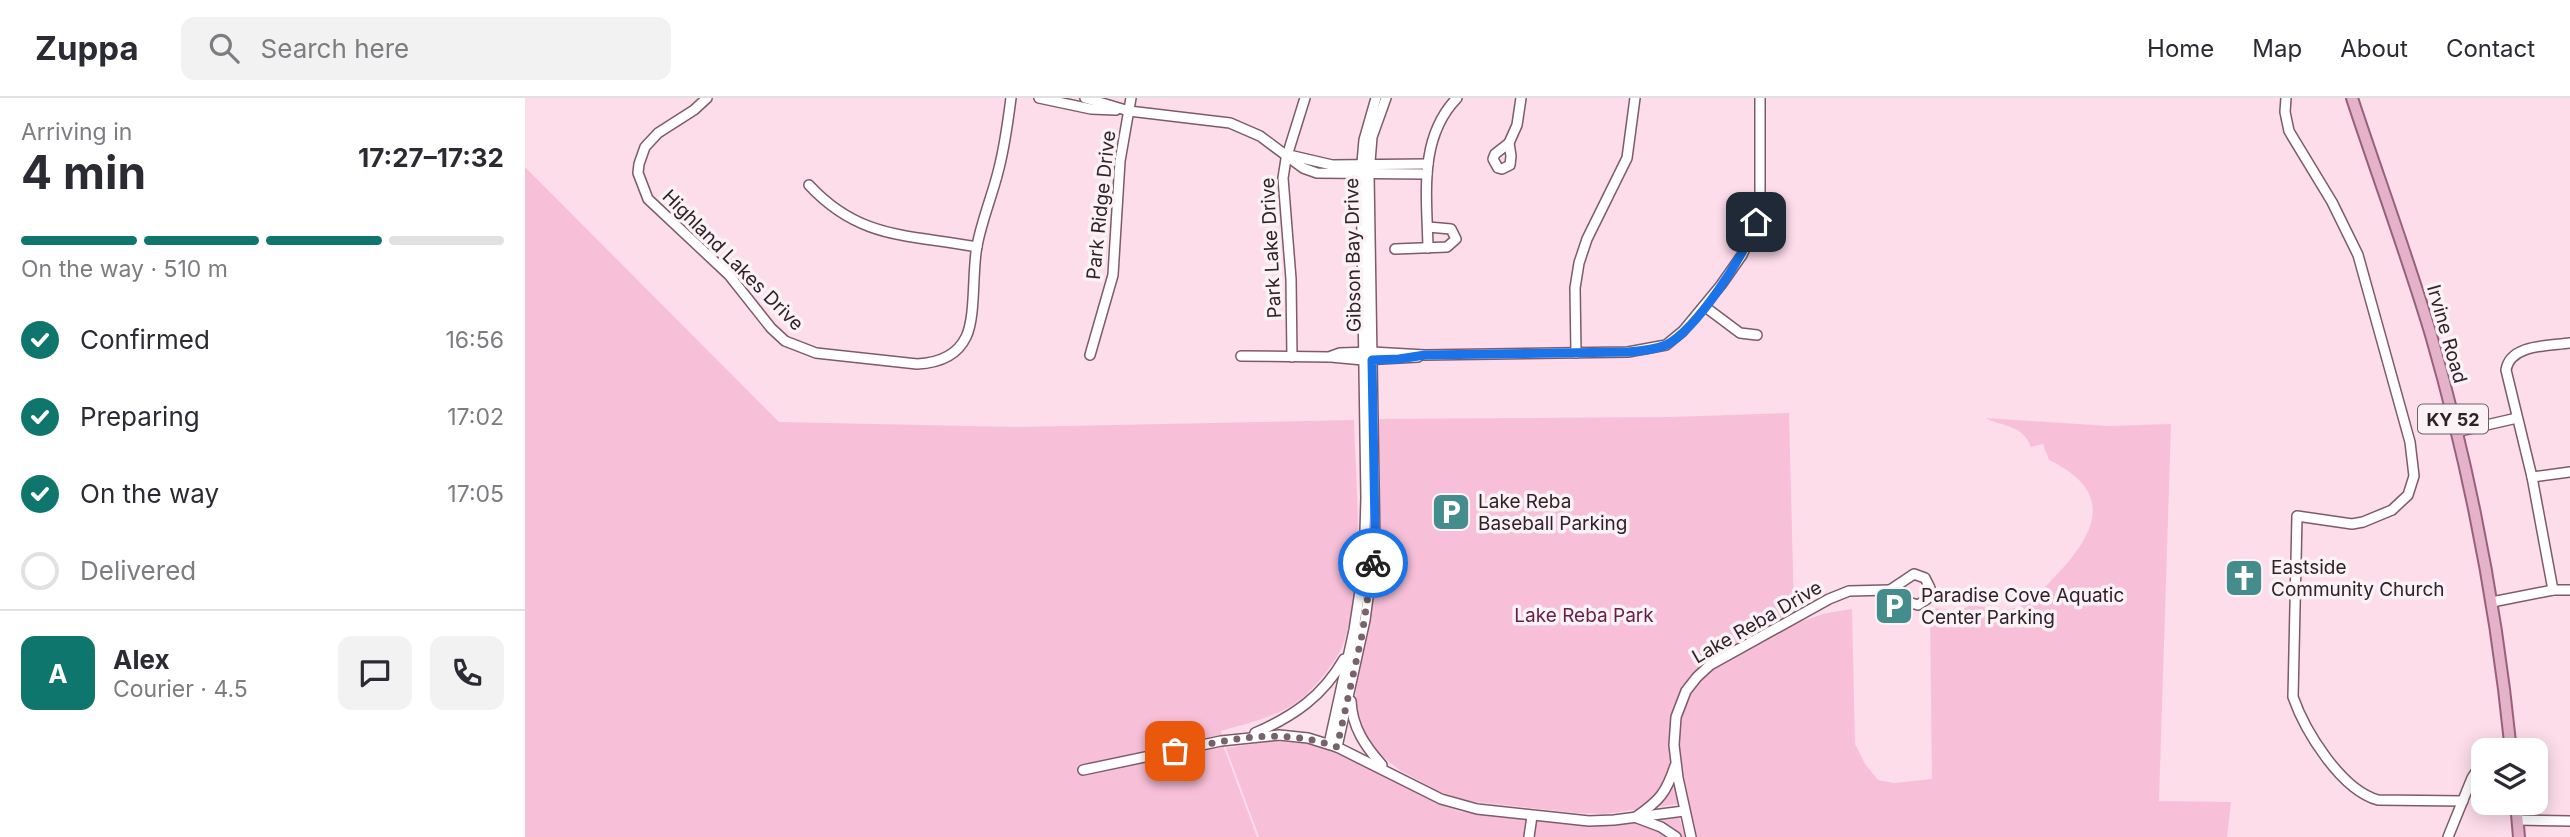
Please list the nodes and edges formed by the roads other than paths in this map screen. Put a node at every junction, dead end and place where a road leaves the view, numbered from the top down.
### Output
1 (707, 98) edge
2 (1011, 98) edge
3 (1039, 98) edge
4 (1085, 98) edge
5 (1131, 98) edge
6 (1305, 98) edge
7 (1376, 98) edge
8 (1386, 98) edge
9 (1457, 98) edge
10 (1521, 98) edge
11 (1635, 98) edge
12 (1760, 98) edge
13 (2286, 98) edge
14 (2353, 98) edge
15 (1071, 102) edge
16 (1129, 111) junction
17 (1509, 143) dead end
18 (1287, 155) junction
19 (1428, 169) junction
20 (1365, 170) junction
21 (809, 185) dead end
22 (1428, 227) junction
23 (977, 247) junction
24 (1428, 248) junction
25 (1395, 249) dead end
26 (1704, 306) junction
27 (1757, 335) dead end
28 (2570, 343) edge
29 (1576, 353) junction
30 (1090, 355) dead end
31 (1241, 356) dead end
32 (1367, 356) junction
33 (1292, 357) junction
34 (2517, 418) junction
35 (2456, 432) junction
36 (2570, 471) edge
37 (2532, 477) junction
38 (1369, 565) junction
39 (1890, 590) dead end
40 (2553, 590) junction
41 (2570, 590) edge
42 (2492, 602) junction
43 (1350, 648) junction
44 (1350, 690) junction
45 (1245, 737) junction
46 (2510, 738) edge
47 (1333, 745) junction
48 (1676, 764) junction
49 (1083, 770) dead end
50 (1388, 772) junction
51 (2471, 781) edge
52 (2463, 801) junction
53 (1684, 811) junction
54 (2517, 815) edge
55 (1532, 816) junction
56 (1635, 818) junction
57 (2518, 820) junction
58 (2570, 821) edge
59 (1529, 837) edge
60 (1676, 837) edge
61 (1691, 837) edge
62 (2448, 837) edge
63 (2519, 837) edge

1 - 23 street, Highland Lakes Drive
2 - 23 street, Highland Lakes Drive
3 - 15 street
4 - 16 street
5 - 16 street, Park Ridge Drive
6 - 18 street, Park Lake Drive
7 - 20 street, Gibson Bay Drive
8 - 20 street, Gibson Bay Drive
9 - 19 street
10 - 17 street
11 - 29 street
12 - 26 street
13 - 52 street
14 - 35 main road, Irvine Road / KY 52
15 - 16 street
16 - 18 street
16 - 30 street, Park Ridge Drive
18 - 20 street
18 - 33 street, Park Lake Drive
19 - 20 street
19 - 22 street
20 - 32 street, Gibson Bay Drive
21 - 23 street
22 - 24 street
22 - 24 street
24 - 25 street
26 - 27 street
26 - 29 street
28 - 34 street
29 - 32 street
31 - 33 street
32 - 33 street
32 - 38 street, Gibson Bay Drive
34 - 35 street
34 - 37 street
35 - 42 main road, Irvine Road / KY 52
36 - 37 street
37 - 40 street
38 - 43 street, Gibson Bay Drive
38 - 44 street, Gibson Bay Drive
39 - 48 street, Lake Reba Drive
40 - 41 street
40 - 42 street
42 - 46 main road, Irvine Road / KY 52
43 - 45 street
43 - 47 street, Gibson Bay Drive
44 - 47 street, Gibson Bay Drive
44 - 50 street
45 - 47 street
45 - 49 street
47 - 50 street
48 - 53 street, Lake Reba Drive
48 - 56 street
50 - 55 street
51 - 52 street
52 - 62 street
53 - 56 street
53 - 61 street, Lake Reba Drive
54 - 57 main road
55 - 56 street
55 - 59 street
56 - 60 street
57 - 58 street
57 - 63 main road

